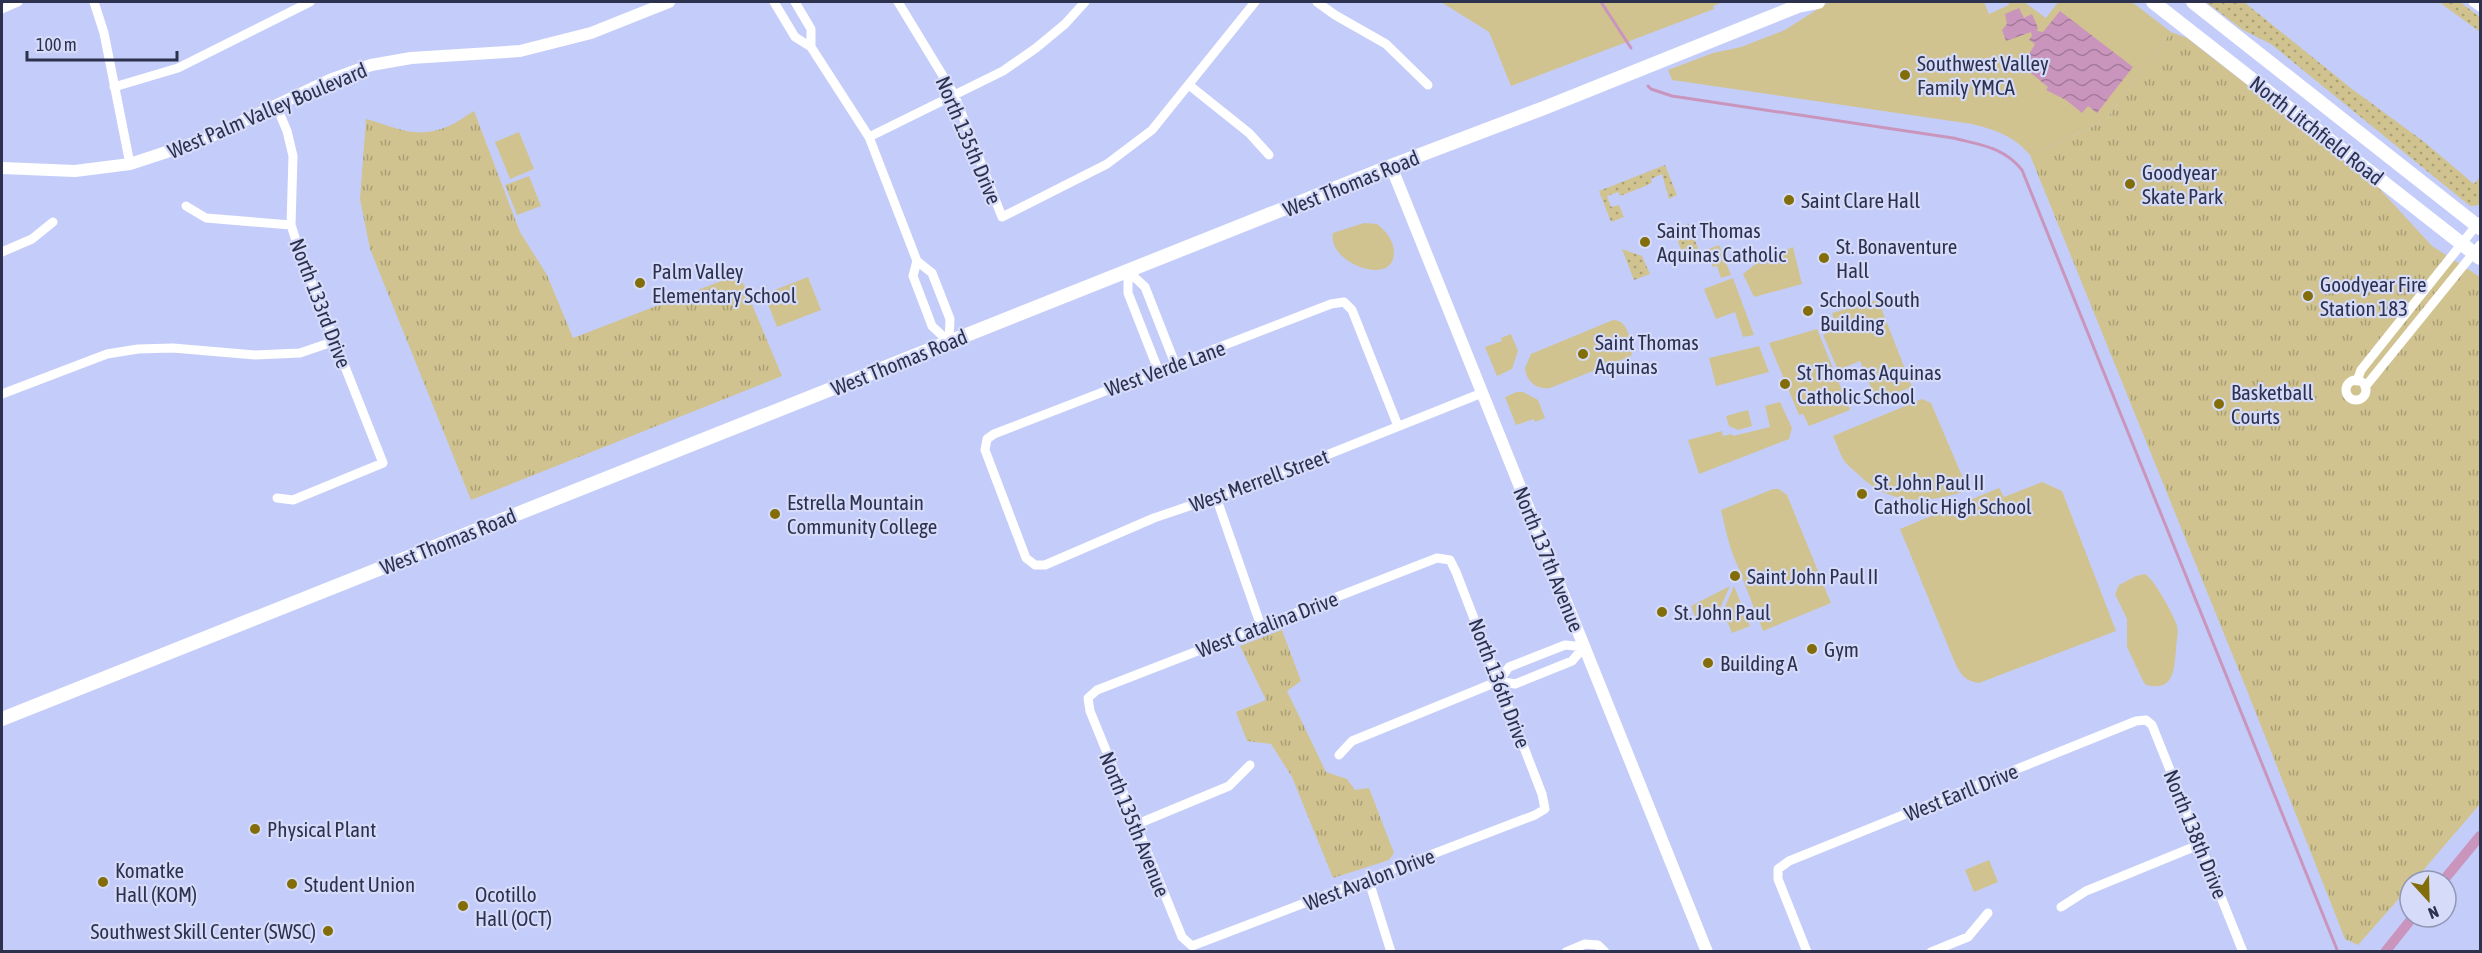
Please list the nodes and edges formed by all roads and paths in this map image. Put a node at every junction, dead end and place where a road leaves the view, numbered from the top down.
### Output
1 (18, 2) edge
2 (94, 2) edge
3 (310, 2) edge
4 (669, 2) edge
5 (774, 2) edge
6 (795, 2) edge
7 (898, 2) edge
8 (1085, 2) edge
9 (1255, 2) edge
10 (1317, 2) edge
11 (1818, 2) edge
12 (2153, 2) edge
13 (2193, 2) edge
14 (2473, 2) edge
15 (1798, 4) edge
16 (2481, 7) edge
17 (2, 9) edge
18 (811, 47) junction
19 (1189, 85) junction
20 (1428, 85) dead end
21 (114, 87) junction
22 (954, 94) junction
23 (276, 105) junction
24 (869, 137) junction
25 (1269, 155) dead end
26 (130, 164) junction
27 (1391, 166) junction
28 (2, 168) edge
29 (186, 206) dead end
30 (53, 222) dead end
31 (291, 225) junction
32 (2474, 230) edge
33 (2, 252) edge
34 (2478, 252) edge
35 (917, 261) junction
36 (1128, 271) junction
37 (335, 341) junction
38 (949, 342) junction
39 (1176, 366) junction
40 (1159, 372) junction
41 (2357, 381) junction
42 (2365, 387) junction
43 (1482, 393) junction
44 (2, 394) edge
45 (1398, 426) junction
46 (1216, 497) junction
47 (277, 498) dead end
48 (1450, 560) joint
49 (1035, 565) joint
50 (1261, 626) junction
51 (1584, 647) junction
52 (1499, 681) junction
53 (1088, 698) joint
54 (2, 719) edge
55 (2146, 720) joint
56 (1340, 755) dead end
57 (1251, 765) dead end
58 (1545, 809) joint
59 (1135, 825) junction
60 (2201, 844) junction
61 (1368, 878) junction
62 (2061, 907) dead end
63 (1988, 914) dead end
64 (1192, 946) joint
65 (1601, 948) edge
66 (1391, 951) edge
67 (1566, 951) edge
68 (1707, 951) edge
69 (1807, 951) edge
70 (1931, 951) edge
71 (2242, 951) edge

1 - 17 street
2 - 21 street
3 - 21 street
4 - 23 street, West Palm Valley Boulevard
5 - 18 street
6 - 18 street
7 - 22 street, North 135th Drive
8 - 22 street
9 - 19 street
10 - 20 street
11 - 15 main road, West Thomas Road
12 - 32 main road, North Litchfield Road
13 - 32 main road, North Litchfield Road
14 - 16 street
15 - 27 main road, West Thomas Road
18 - 24 street
19 - 22 street, North 135th Drive
19 - 25 street
21 - 26 street
22 - 24 street
23 - 26 street, West Palm Valley Boulevard
23 - 31 street, North 133rd Drive
24 - 35 street
26 - 28 street, West Palm Valley Boulevard
27 - 36 main road, West Thomas Road
27 - 43 street, North 137th Avenue
29 - 31 street
30 - 33 street
31 - 37 street, North 133rd Drive
32 - 34 main road, North Litchfield Road
32 - 41 street
34 - 42 street
35 - 38 street
35 - 38 street
36 - 38 main road, West Thomas Road
36 - 39 street
36 - 40 street
37 - 44 street
37 - 47 street, North 133rd Drive
38 - 54 main road, West Thomas Road
39 - 40 street, West Verde Lane
39 - 45 street, West Verde Lane
40 - 49 street, West Verde Lane
41 - 42 street
41 - 42 street
43 - 45 street, West Merrell Street
43 - 51 street, North 137th Avenue
45 - 46 street, West Merrell Street
46 - 49 street, West Merrell Street
46 - 50 street
48 - 50 street, West Catalina Drive
48 - 52 street, North 136th Drive
50 - 53 street, West Catalina Drive
51 - 52 street
51 - 52 street
51 - 68 street, North 137th Avenue
52 - 56 street
52 - 58 street, North 136th Drive
53 - 59 street, North 135th Avenue
55 - 60 street, North 138th Drive
55 - 69 street, West Earll Drive
57 - 59 street
58 - 61 street, West Avalon Drive
59 - 64 street, North 135th Avenue
60 - 62 street
60 - 71 street, North 138th Drive
61 - 64 street, West Avalon Drive
61 - 66 street
63 - 70 street
65 - 67 street

